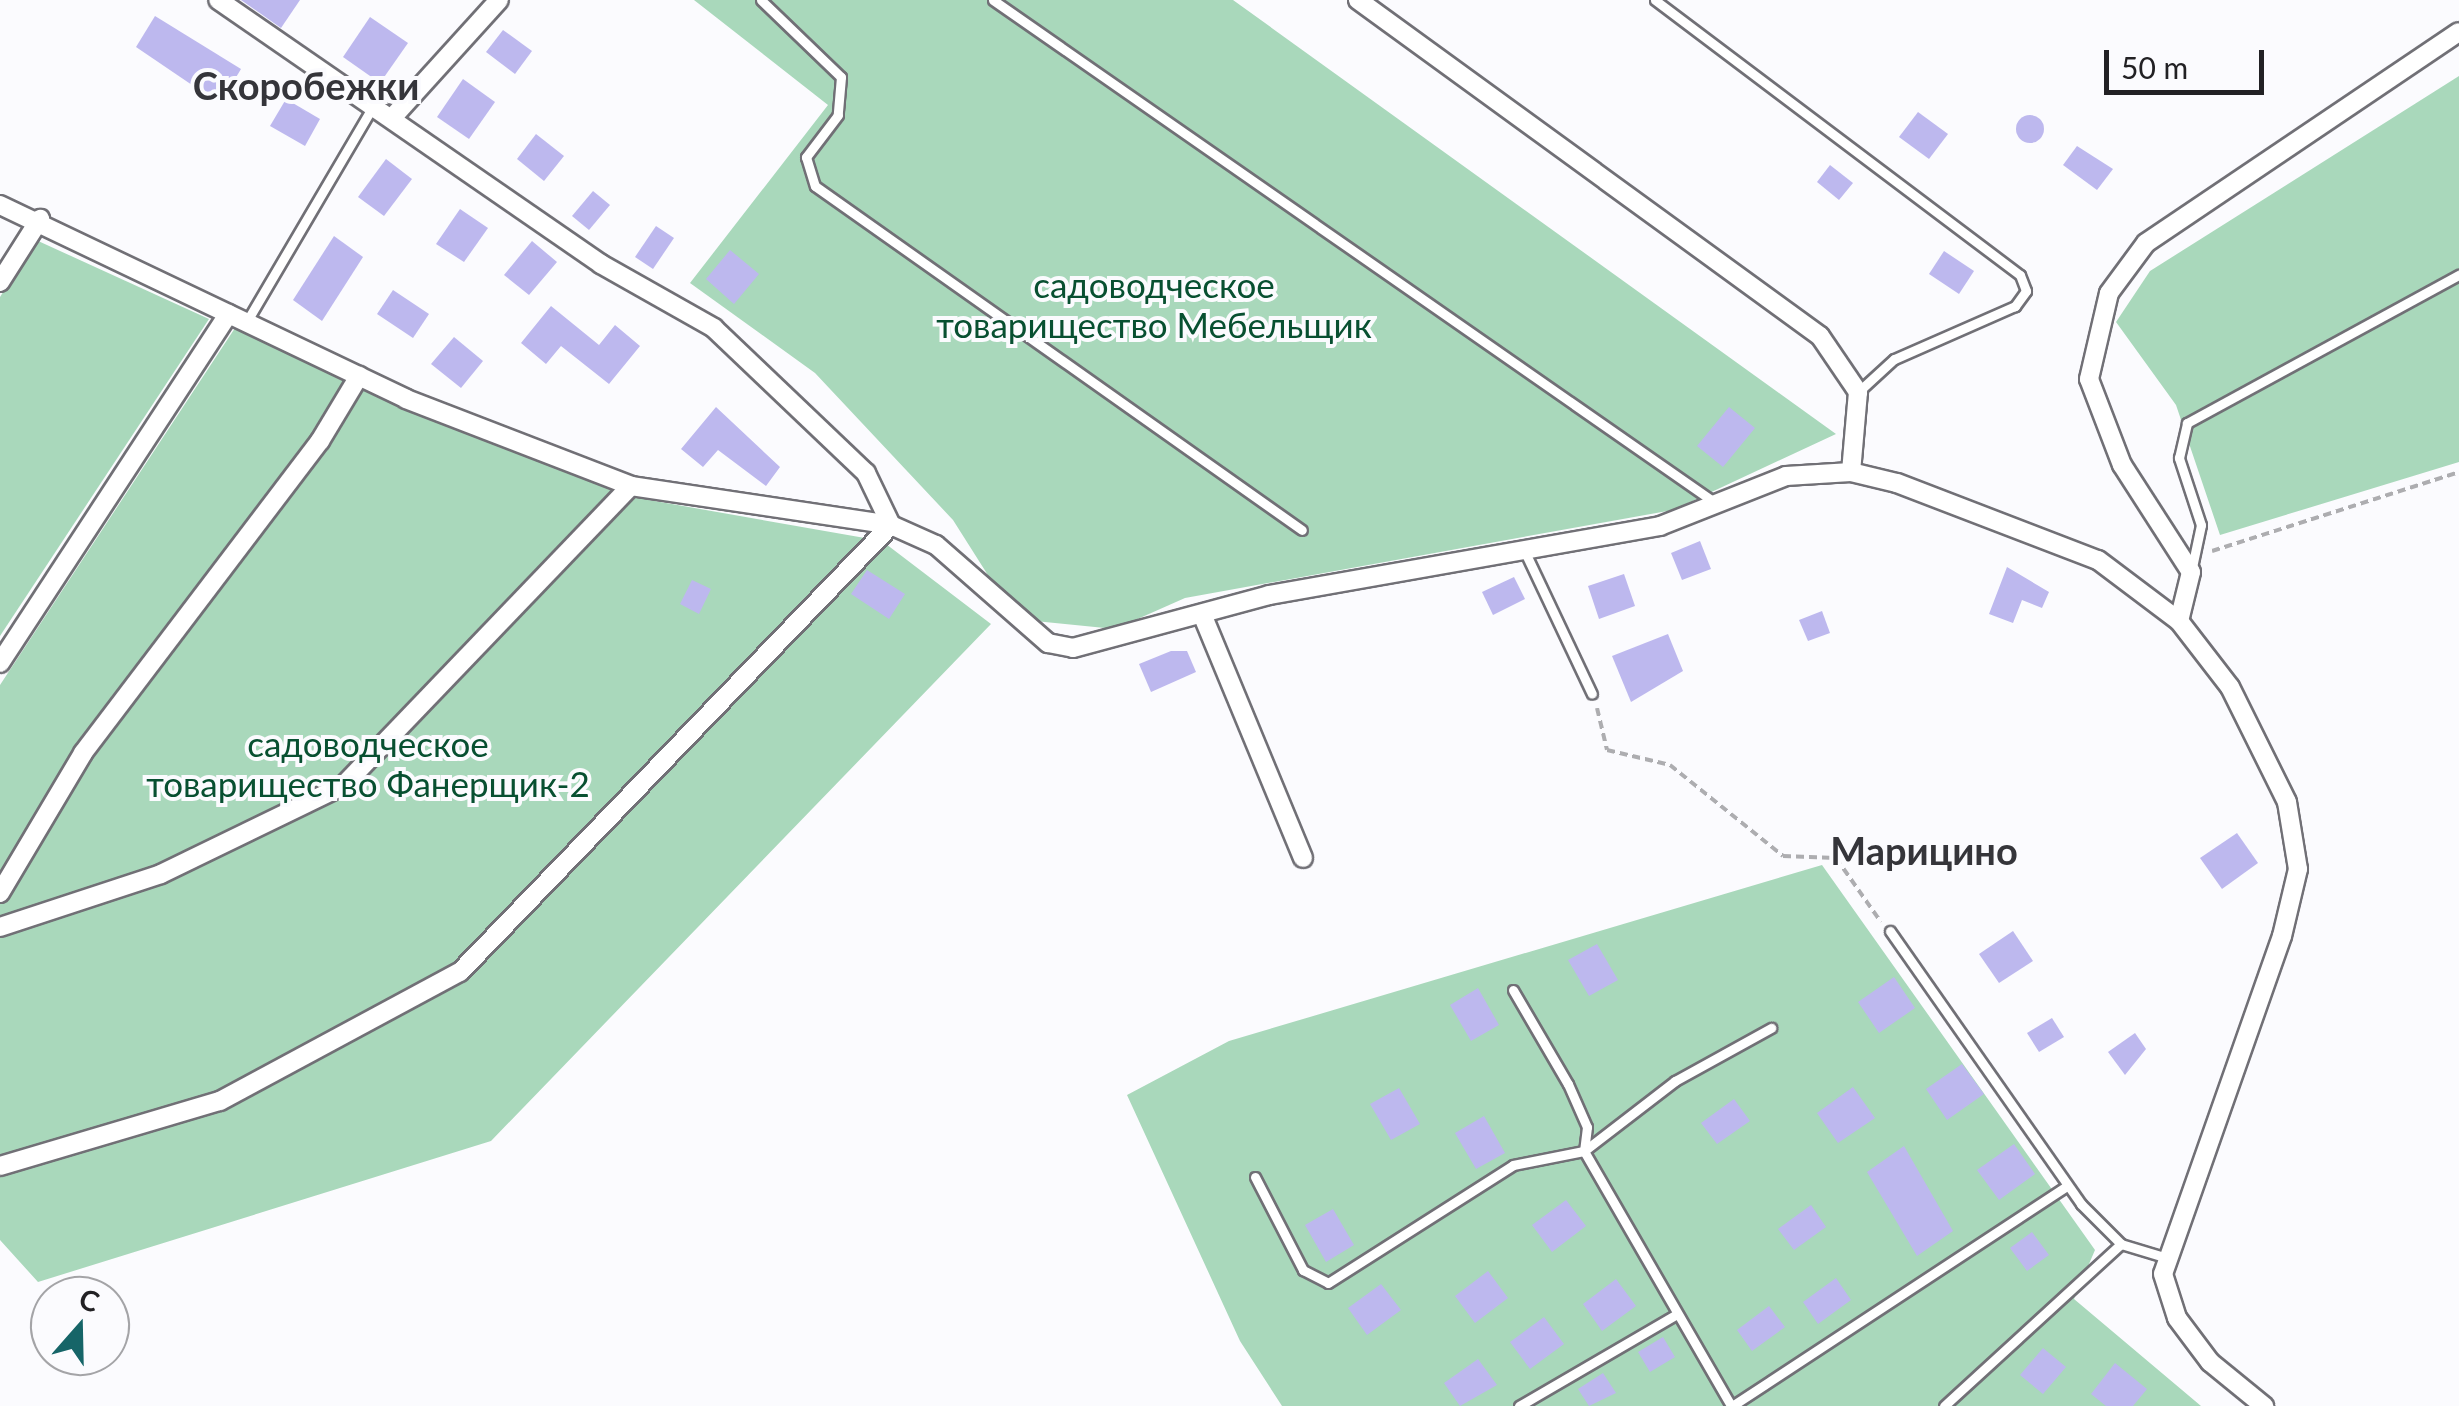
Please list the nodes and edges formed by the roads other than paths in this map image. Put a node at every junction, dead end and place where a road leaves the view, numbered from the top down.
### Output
1 (218, 0) edge
2 (499, 0) edge
3 (761, 0) edge
4 (993, 0) edge
5 (1358, 0) edge
6 (1654, 0) edge
7 (2459, 32) edge
8 (374, 106) junction
9 (392, 118) junction
10 (0, 205) edge
11 (40, 219) junction
12 (2459, 275) edge
13 (0, 282) edge
14 (228, 314) junction
15 (248, 321) junction
16 (360, 376) junction
17 (1858, 392) junction
18 (1852, 472) junction
19 (631, 486) junction
20 (1720, 506) junction
21 (890, 525) junction
22 (1302, 530) dead end
23 (1523, 548) junction
24 (2191, 572) junction
25 (1202, 614) junction
26 (2179, 621) junction
27 (0, 663) edge
28 (1592, 694) road end
29 (1304, 858) dead end
30 (0, 893) edge
31 (0, 927) edge
32 (1890, 932) road end
33 (1512, 990) dead end
34 (1771, 1028) dead end
35 (1584, 1151) junction
36 (0, 1166) edge
37 (1255, 1177) dead end
38 (2067, 1186) junction
39 (2121, 1244) junction
40 (2164, 1257) junction
41 (1676, 1314) junction
42 (1519, 1406) edge
43 (1731, 1406) edge
44 (1944, 1406) edge
45 (2264, 1406) edge

1 - 8 street
2 - 9 street
3 - 22 lane
4 - 20 lane
5 - 17 street
6 - 17 lane
7 - 24 street
8 - 9 street
8 - 15 lane
9 - 21 street
10 - 11 street
11 - 13 street
11 - 14 street
12 - 24 lane
14 - 15 street
14 - 27 street
15 - 16 street
16 - 19 street
16 - 30 street
17 - 18 street
18 - 20 street
18 - 26 street
19 - 21 street
19 - 31 street
20 - 23 street
21 - 25 street
21 - 36 street
23 - 25 street
23 - 28 lane
24 - 26 street
25 - 29 street
26 - 40 street
32 - 38 lane
33 - 35 lane
34 - 35 lane
35 - 37 lane
35 - 41 lane
38 - 39 lane
38 - 43 lane
39 - 40 lane
39 - 44 lane
40 - 45 street
41 - 42 lane
41 - 43 lane

